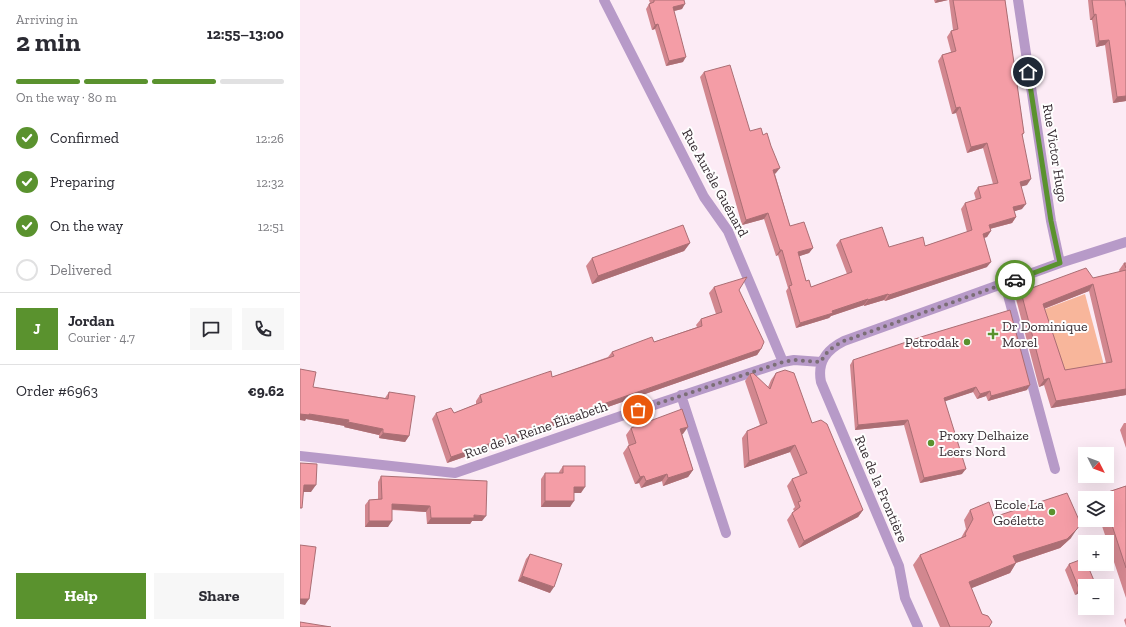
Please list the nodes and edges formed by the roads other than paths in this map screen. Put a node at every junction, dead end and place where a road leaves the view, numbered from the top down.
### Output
1 (604, 0) edge
2 (1018, 0) edge
3 (1126, 242) edge
4 (1060, 263) junction
5 (1005, 284) junction
6 (783, 362) junction
7 (821, 362) junction
8 (681, 395) junction
9 (300, 456) edge
10 (1055, 469) dead end
11 (726, 533) dead end
12 (918, 627) edge

1 - 6 street, Rue Aurèle Guénard
2 - 4 street, Rue Victor Hugo
3 - 4 street
4 - 5 street
5 - 7 street
5 - 10 street
6 - 7 street, Rue de la Reine Élisabeth
6 - 8 street, Rue de la Reine Élisabeth
7 - 12 street, Rue de la Frontière
8 - 9 street, Rue de la Reine Élisabeth
8 - 11 street

